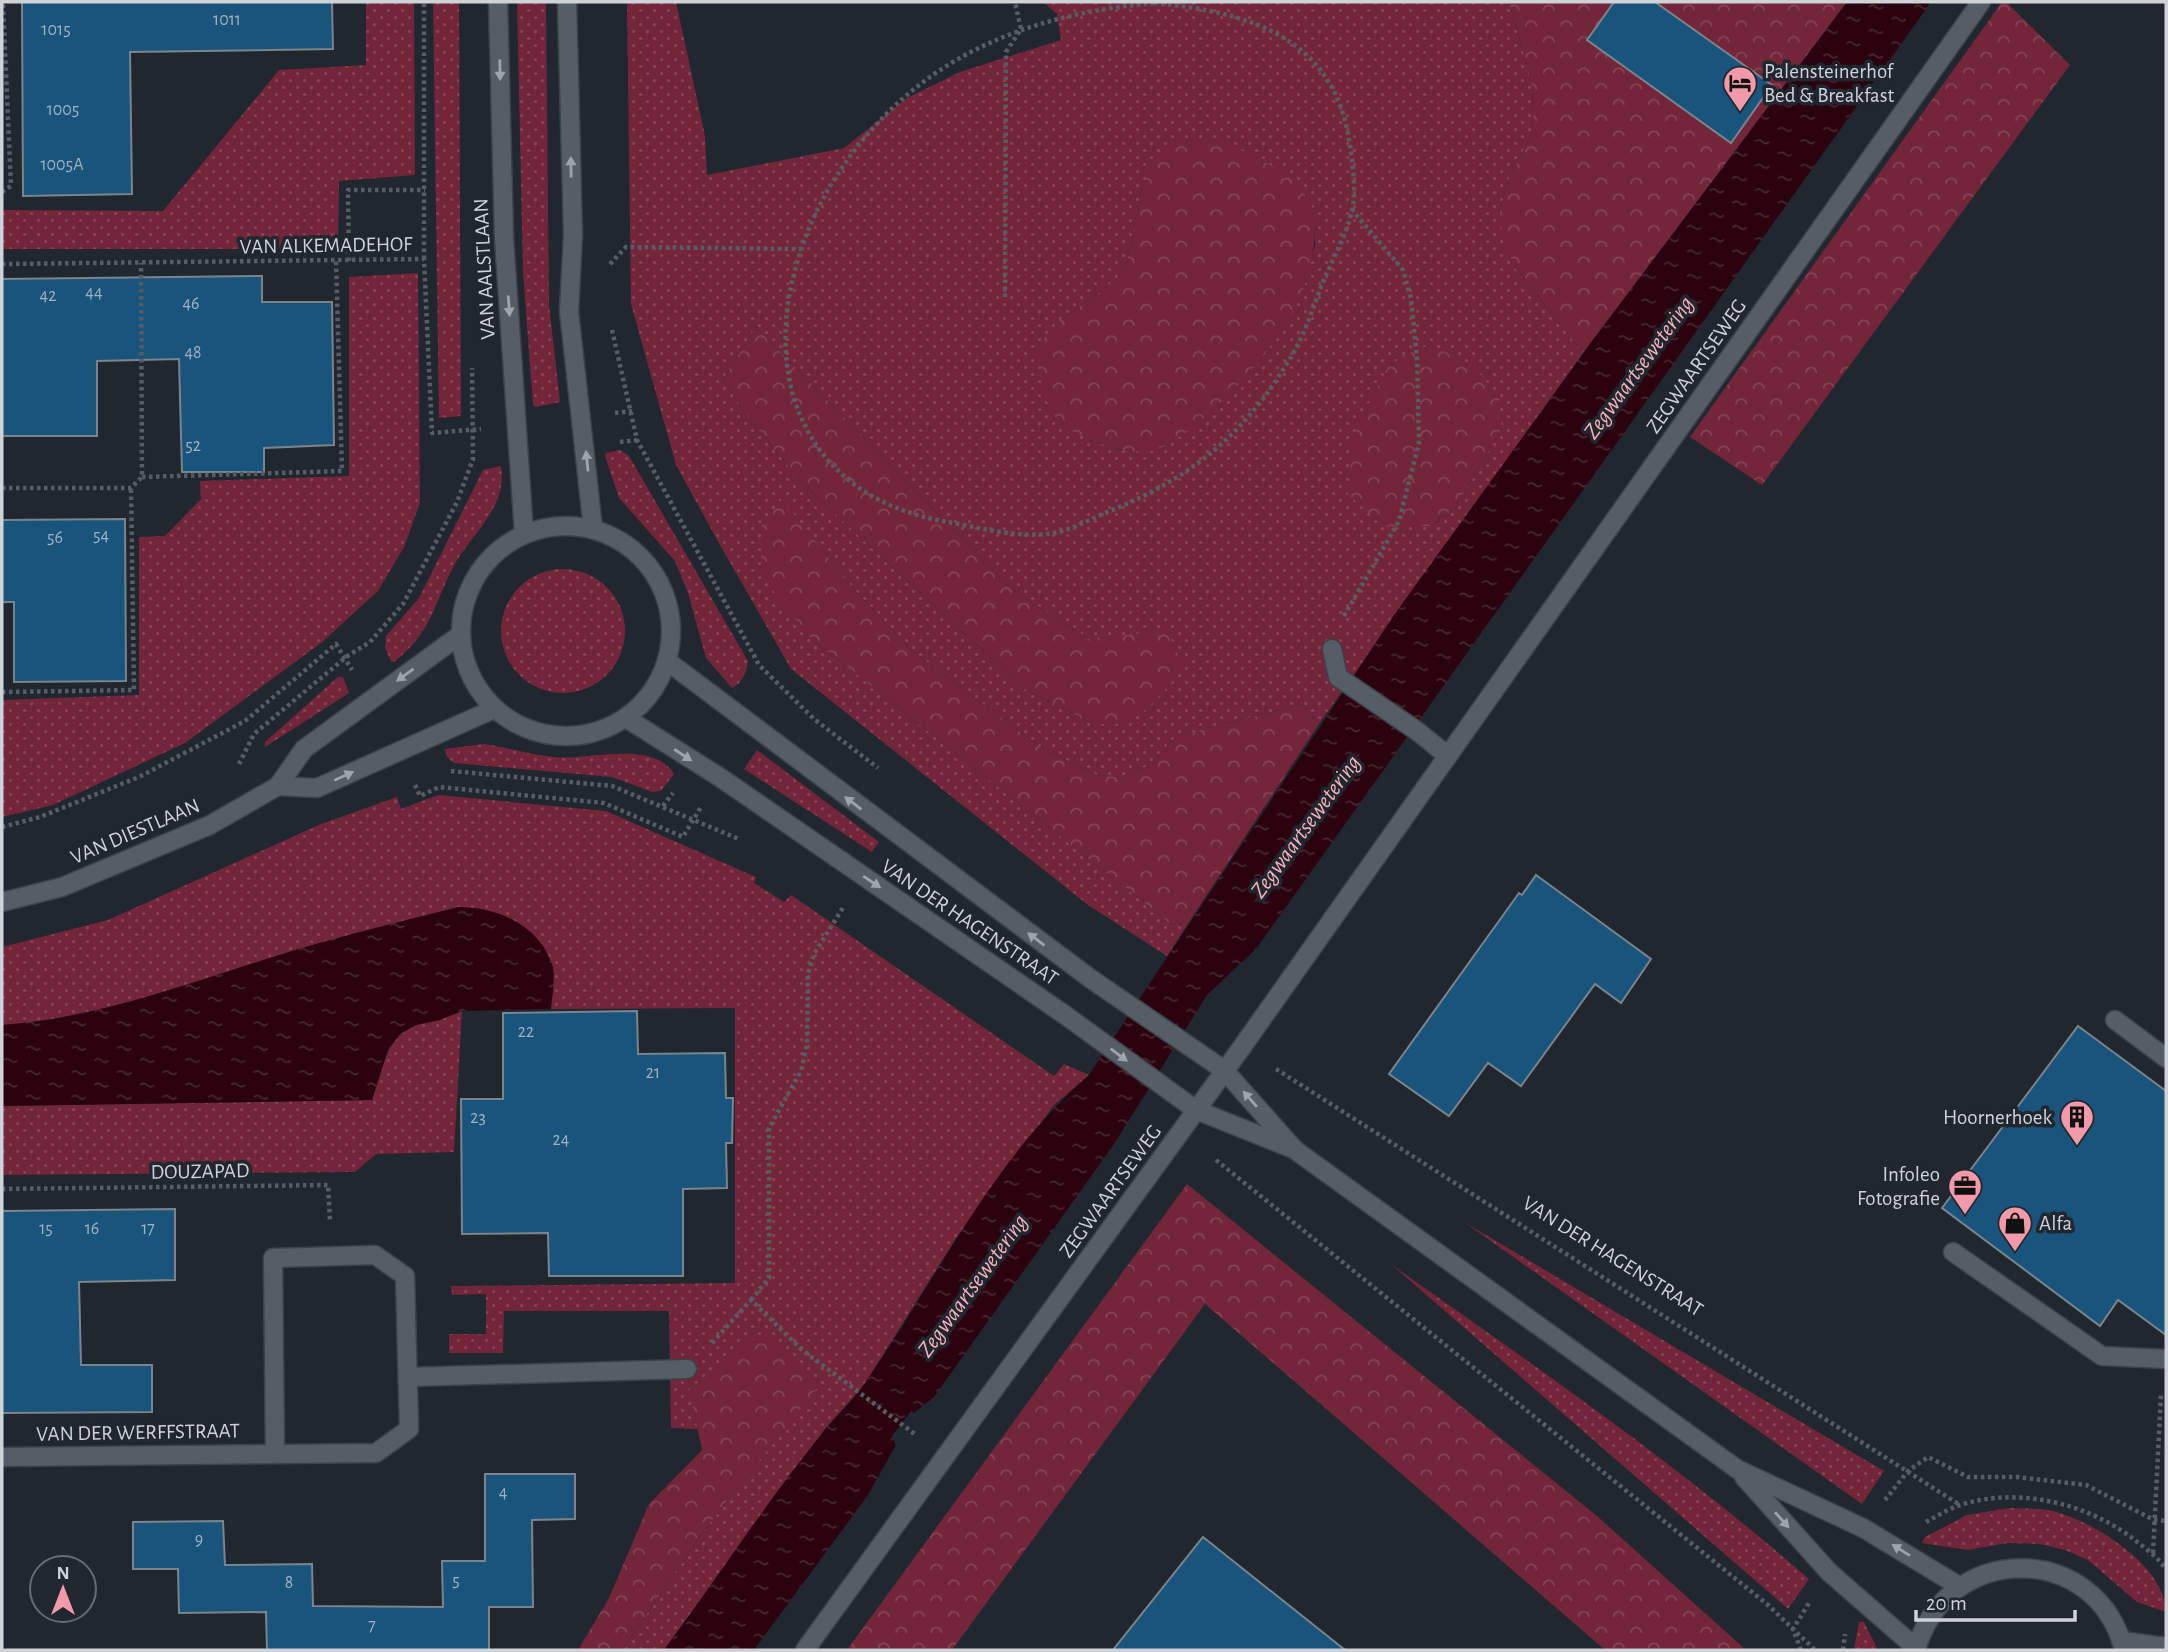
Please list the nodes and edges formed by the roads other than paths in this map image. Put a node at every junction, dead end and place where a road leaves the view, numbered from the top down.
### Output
1 (498, 2) edge
2 (567, 2) edge
3 (1981, 2) edge
4 (593, 528) junction
5 (524, 534) junction
6 (460, 635) junction
7 (1332, 649) road end
8 (667, 661) junction
9 (494, 709) junction
10 (626, 718) junction
11 (1448, 756) junction
12 (278, 786) junction
13 (2, 902) edge
14 (2115, 1020) dead end
15 (2166, 1058) edge
16 (1224, 1070) junction
17 (1196, 1110) junction
18 (1295, 1150) junction
19 (1953, 1252) dead end
20 (2164, 1359) edge
21 (687, 1369) dead end
22 (408, 1377) junction
23 (275, 1452) junction
24 (2, 1457) edge
25 (1737, 1469) junction
26 (1959, 1586) junction
27 (2123, 1646) edge
28 (2166, 1647) edge
29 (1916, 1649) edge
30 (805, 1650) edge

1 -> 5 street, VAN AALSTLAAN
4 -> 2 street
3 - 11 street, ZEGWAARTSEWEG
4 - 5 street
4 - 8 street
5 - 6 street
6 - 9 street
6 -> 12 street, VAN DIESTLAAN
7 - 11 street
8 - 10 street
16 -> 8 street, VAN DER HAGENSTRAAT
9 - 10 street
12 -> 9 street
10 -> 17 street, VAN DER HAGENSTRAAT
11 - 16 street, ZEGWAARTSEWEG
12 - 13 street, VAN DIESTLAAN
14 - 15 street
16 - 17 street, ZEGWAARTSEWEG
18 -> 16 street, VAN DER HAGENSTRAAT
17 - 18 street, VAN DER HAGENSTRAAT
17 - 30 street, ZEGWAARTSEWEG
18 - 25 street, VAN DER HAGENSTRAAT
19 - 20 street
21 - 22 street
22 - 23 street, VAN DER WERFFSTRAAT
22 - 23 street, VAN DER WERFFSTRAAT
23 - 24 street, VAN DER WERFFSTRAAT
26 -> 25 street, VAN DER HAGENSTRAAT
25 -> 29 street, VAN DER HAGENSTRAAT
26 - 27 street
26 - 29 street
27 - 28 street

